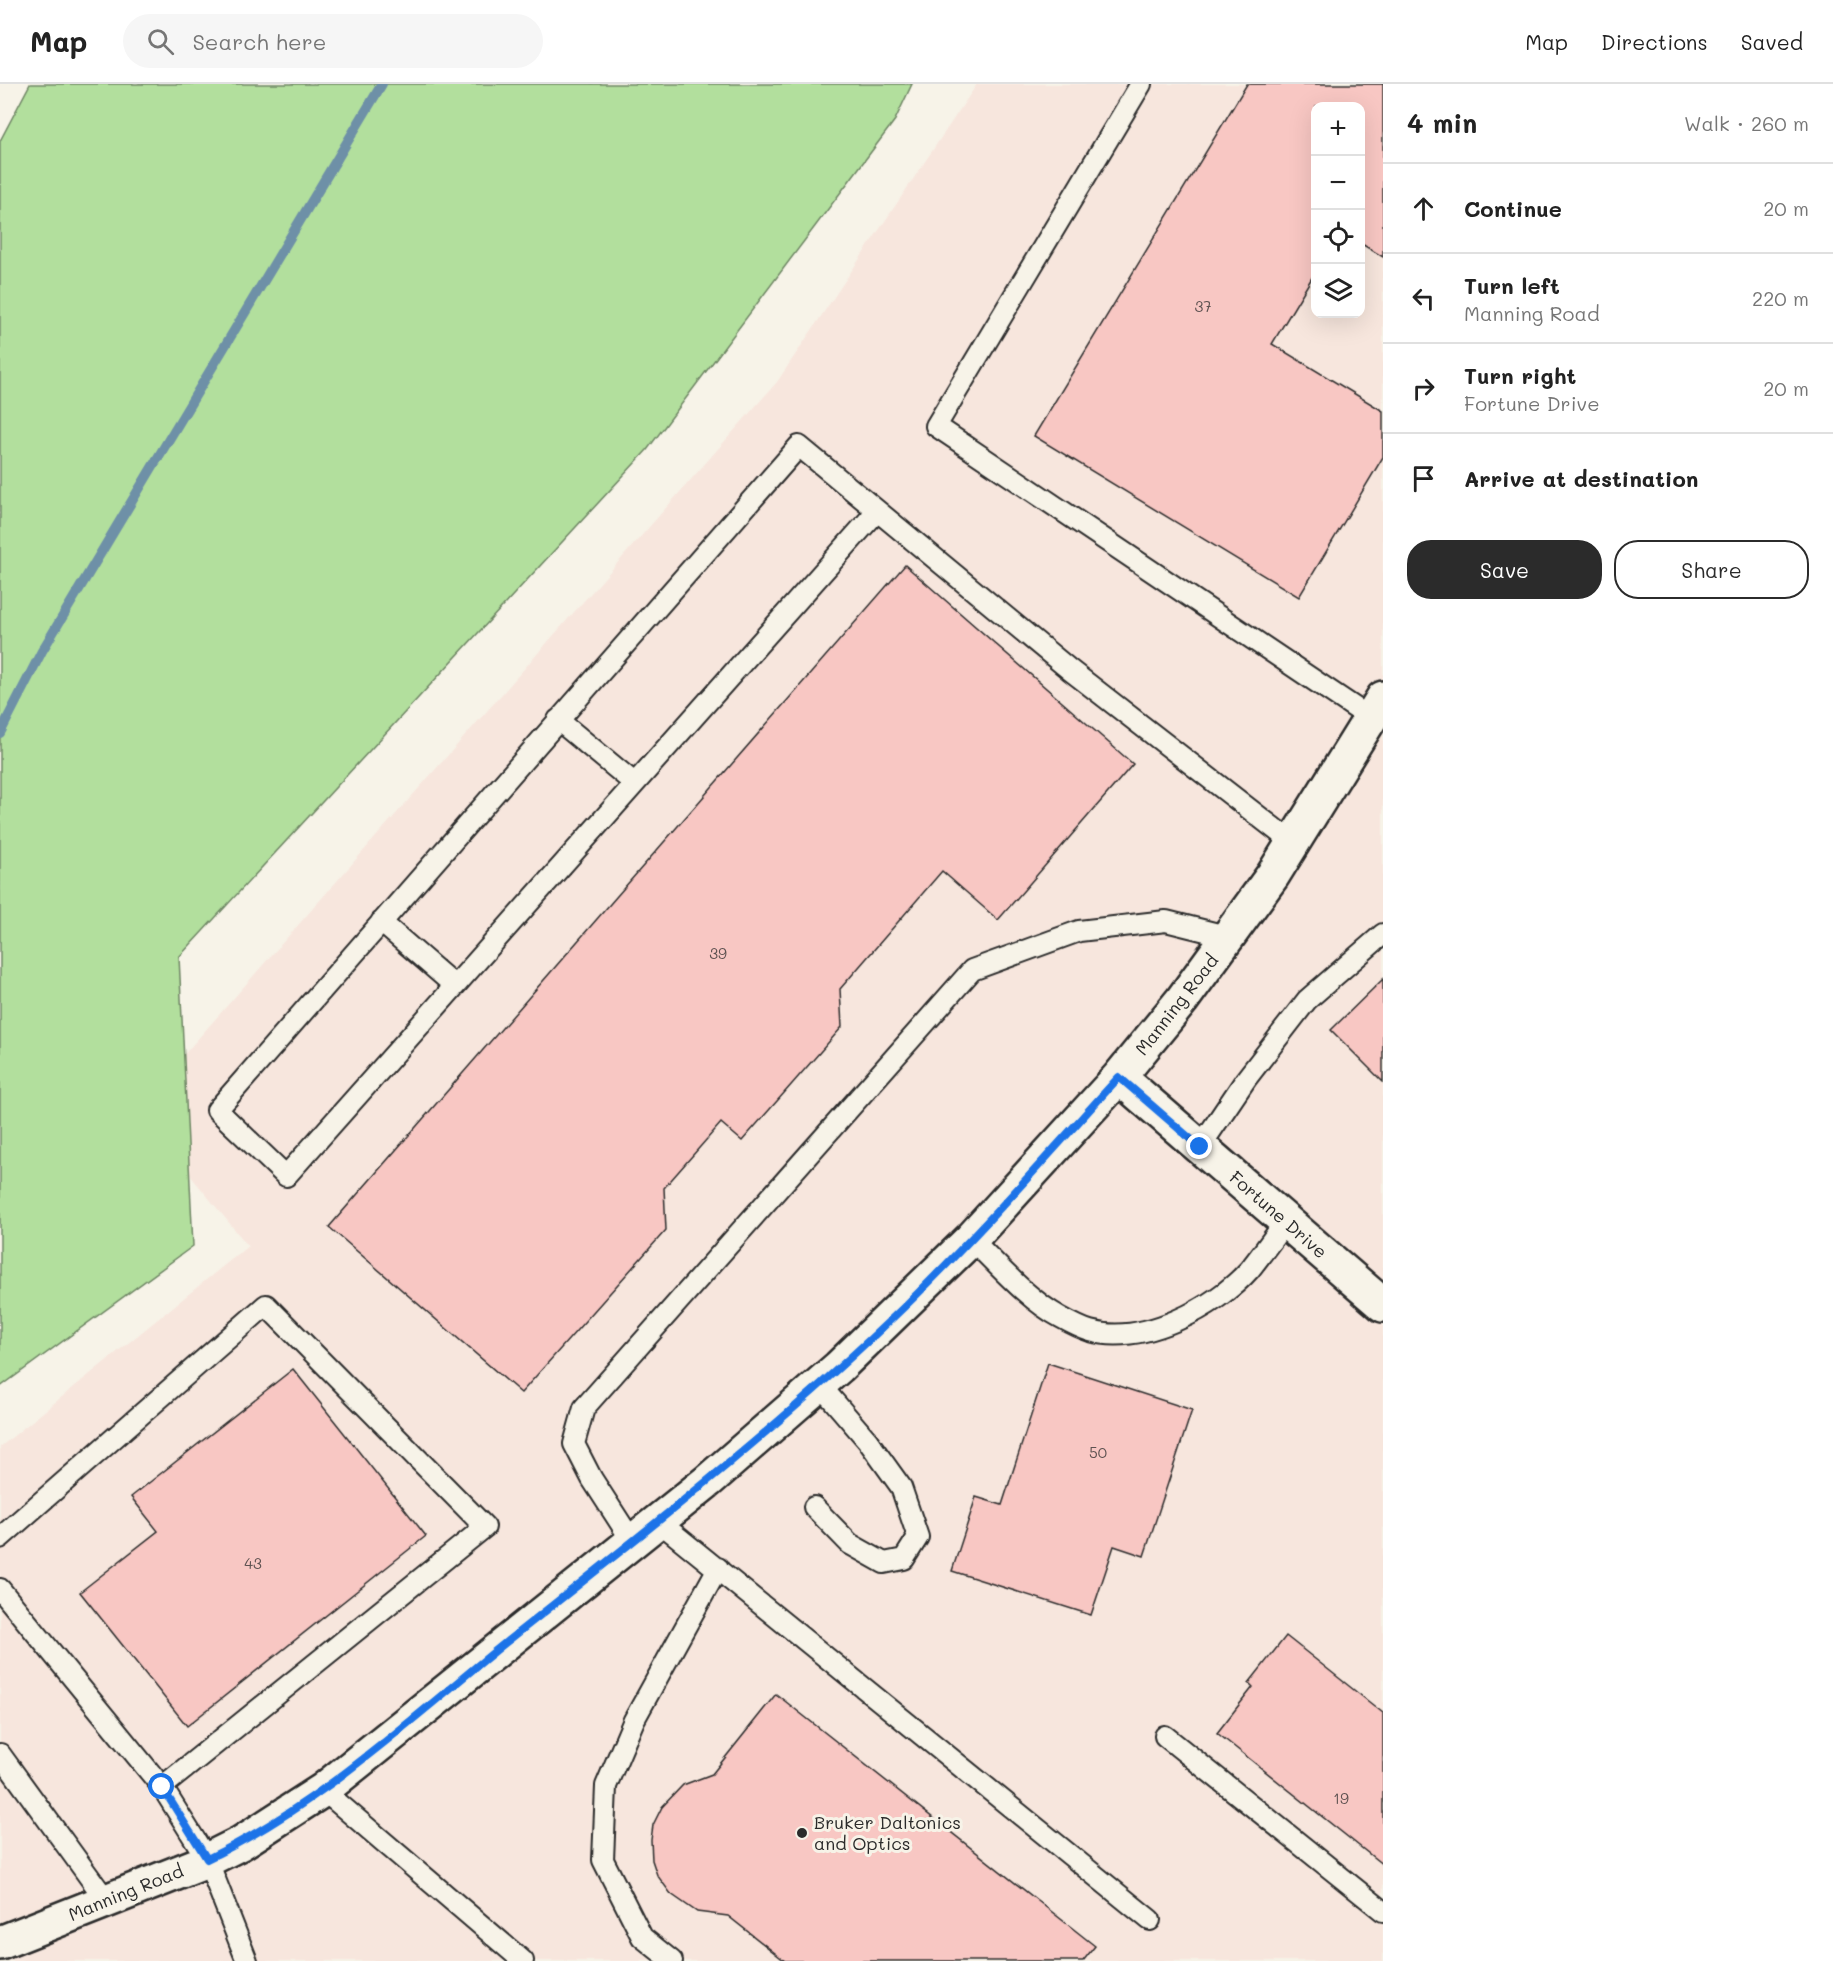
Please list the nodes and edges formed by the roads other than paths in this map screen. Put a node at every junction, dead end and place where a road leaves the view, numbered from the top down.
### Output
1 (1141, 84) edge
2 (877, 511) junction
3 (1377, 708) edge
4 (558, 720) junction
5 (634, 783) junction
6 (1293, 843) junction
7 (381, 922) junction
8 (1383, 934) edge
9 (1230, 937) junction
10 (455, 986) junction
11 (1119, 1077) junction
12 (1200, 1147) junction
13 (1286, 1221) junction
14 (971, 1239) junction
15 (1383, 1305) edge
16 (819, 1384) junction
17 (814, 1507) dead end
18 (658, 1521) junction
19 (0, 1538) edge
20 (632, 1541) junction
21 (718, 1568) junction
22 (0, 1589) edge
23 (1165, 1736) dead end
24 (0, 1754) edge
25 (162, 1787) junction
26 (323, 1790) junction
27 (207, 1859) junction
28 (106, 1900) junction
29 (1383, 1911) edge
30 (1150, 1920) dead end
31 (0, 1943) edge
32 (247, 1961) edge
33 (523, 1961) edge
34 (672, 1961) edge

1 - 3 lane
2 - 4 lane
2 - 5 lane
2 - 6 lane
3 - 6 street, Manning Road
4 - 5 lane
4 - 7 lane
5 - 10 lane
6 - 9 street, Manning Road
7 - 10 lane
7 - 10 lane
8 - 12 lane
9 - 11 street, Manning Road
9 - 20 lane
11 - 12 street, Fortune Drive
11 - 14 street, Manning Road
12 - 13 street, Fortune Drive
13 - 14 lane
13 - 15 street, Fortune Drive
14 - 16 street, Manning Road
16 - 17 lane
16 - 18 street, Manning Road
18 - 20 street, Manning Road
18 - 21 lane
19 - 25 lane
20 - 26 street, Manning Road
21 - 30 lane
21 - 34 lane
22 - 25 lane
23 - 29 lane
24 - 28 lane
25 - 27 lane
26 - 27 street, Manning Road
26 - 33 lane
27 - 28 street, Manning Road
27 - 32 lane
28 - 31 street, Manning Road

